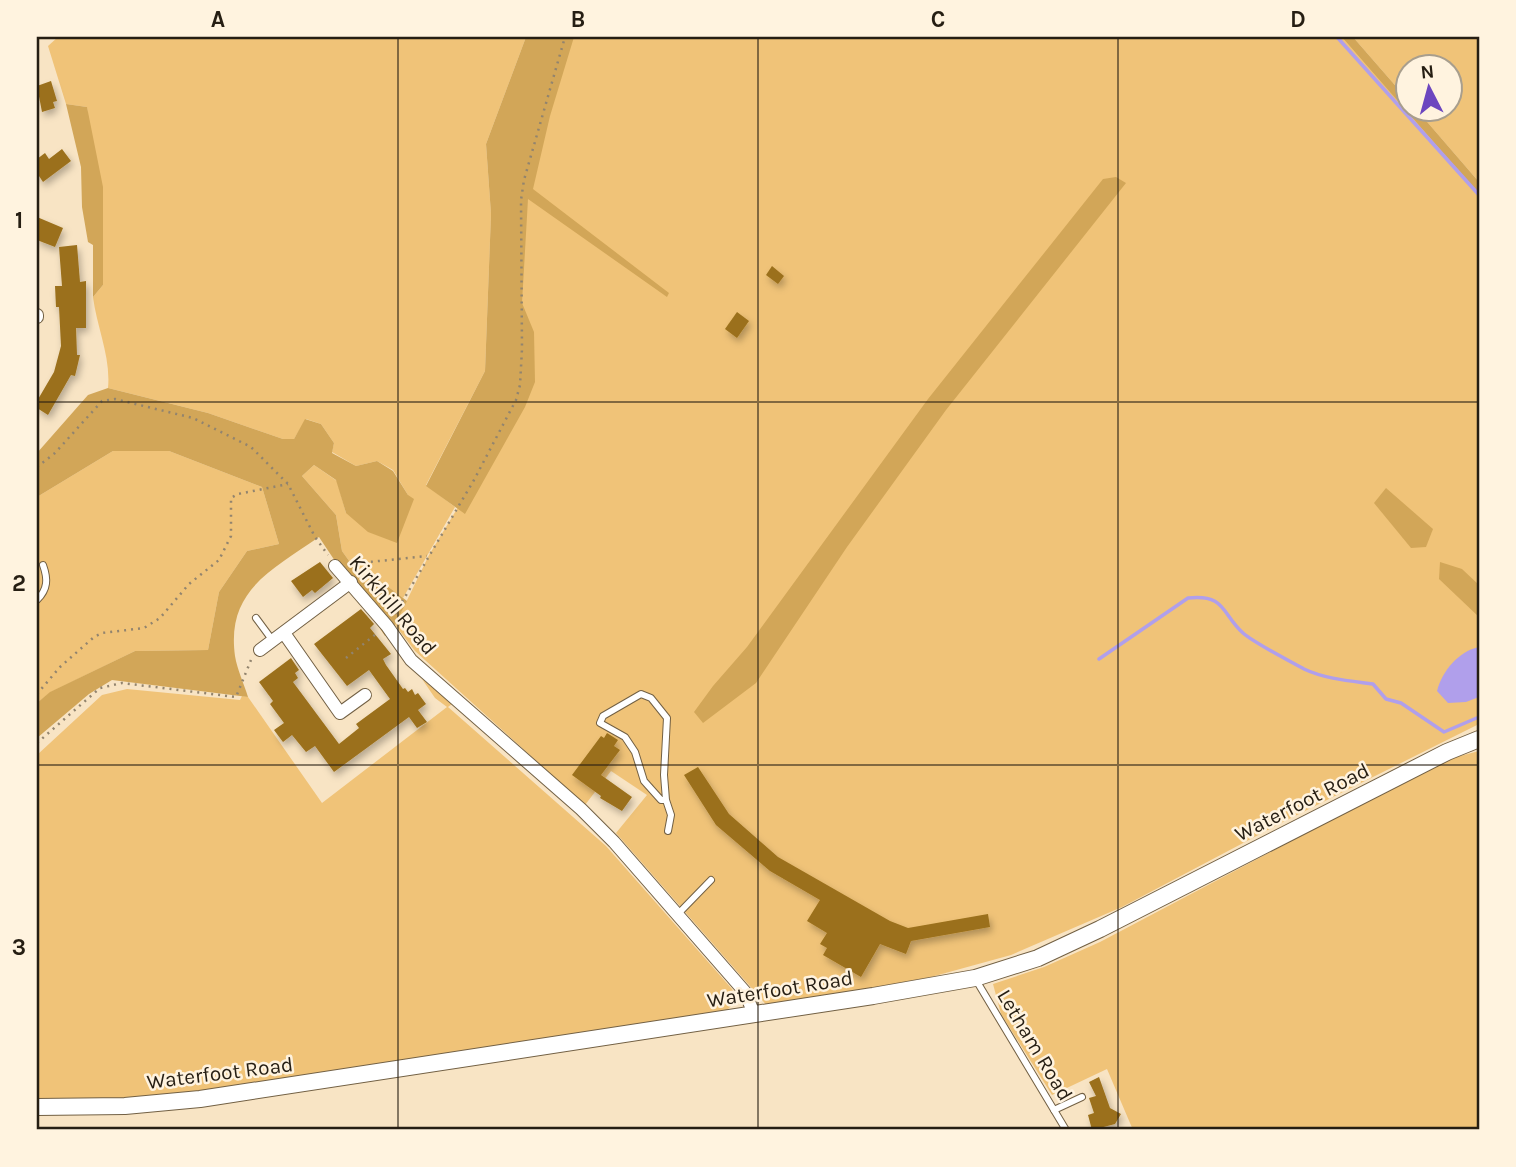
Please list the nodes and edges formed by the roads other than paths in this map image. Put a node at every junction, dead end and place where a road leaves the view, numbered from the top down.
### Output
1 (43, 565) dead end
2 (335, 566) road end
3 (351, 582) junction
4 (37, 600) edge
5 (256, 618) dead end
6 (278, 637) junction
7 (260, 650) road end
8 (365, 695) dead end
9 (1479, 739) edge
10 (666, 800) junction
11 (668, 831) dead end
12 (711, 880) dead end
13 (677, 915) junction
14 (975, 978) junction
15 (754, 1014) junction
16 (1082, 1097) dead end
17 (37, 1107) edge
18 (1054, 1110) junction
19 (1066, 1130) edge

1 - 4 lane
2 - 3 street, Kirkhill Road
3 - 6 street
3 - 13 street, Kirkhill Road
5 - 6 lane
6 - 7 street
6 - 8 street
9 - 14 street, Waterfoot Road
10 - 10 lane
10 - 11 lane
12 - 13 lane
13 - 15 street, Kirkhill Road
14 - 15 street, Waterfoot Road
14 - 18 lane, Letham Road
15 - 17 street, Waterfoot Road
16 - 18 lane
18 - 19 lane, Letham Road

